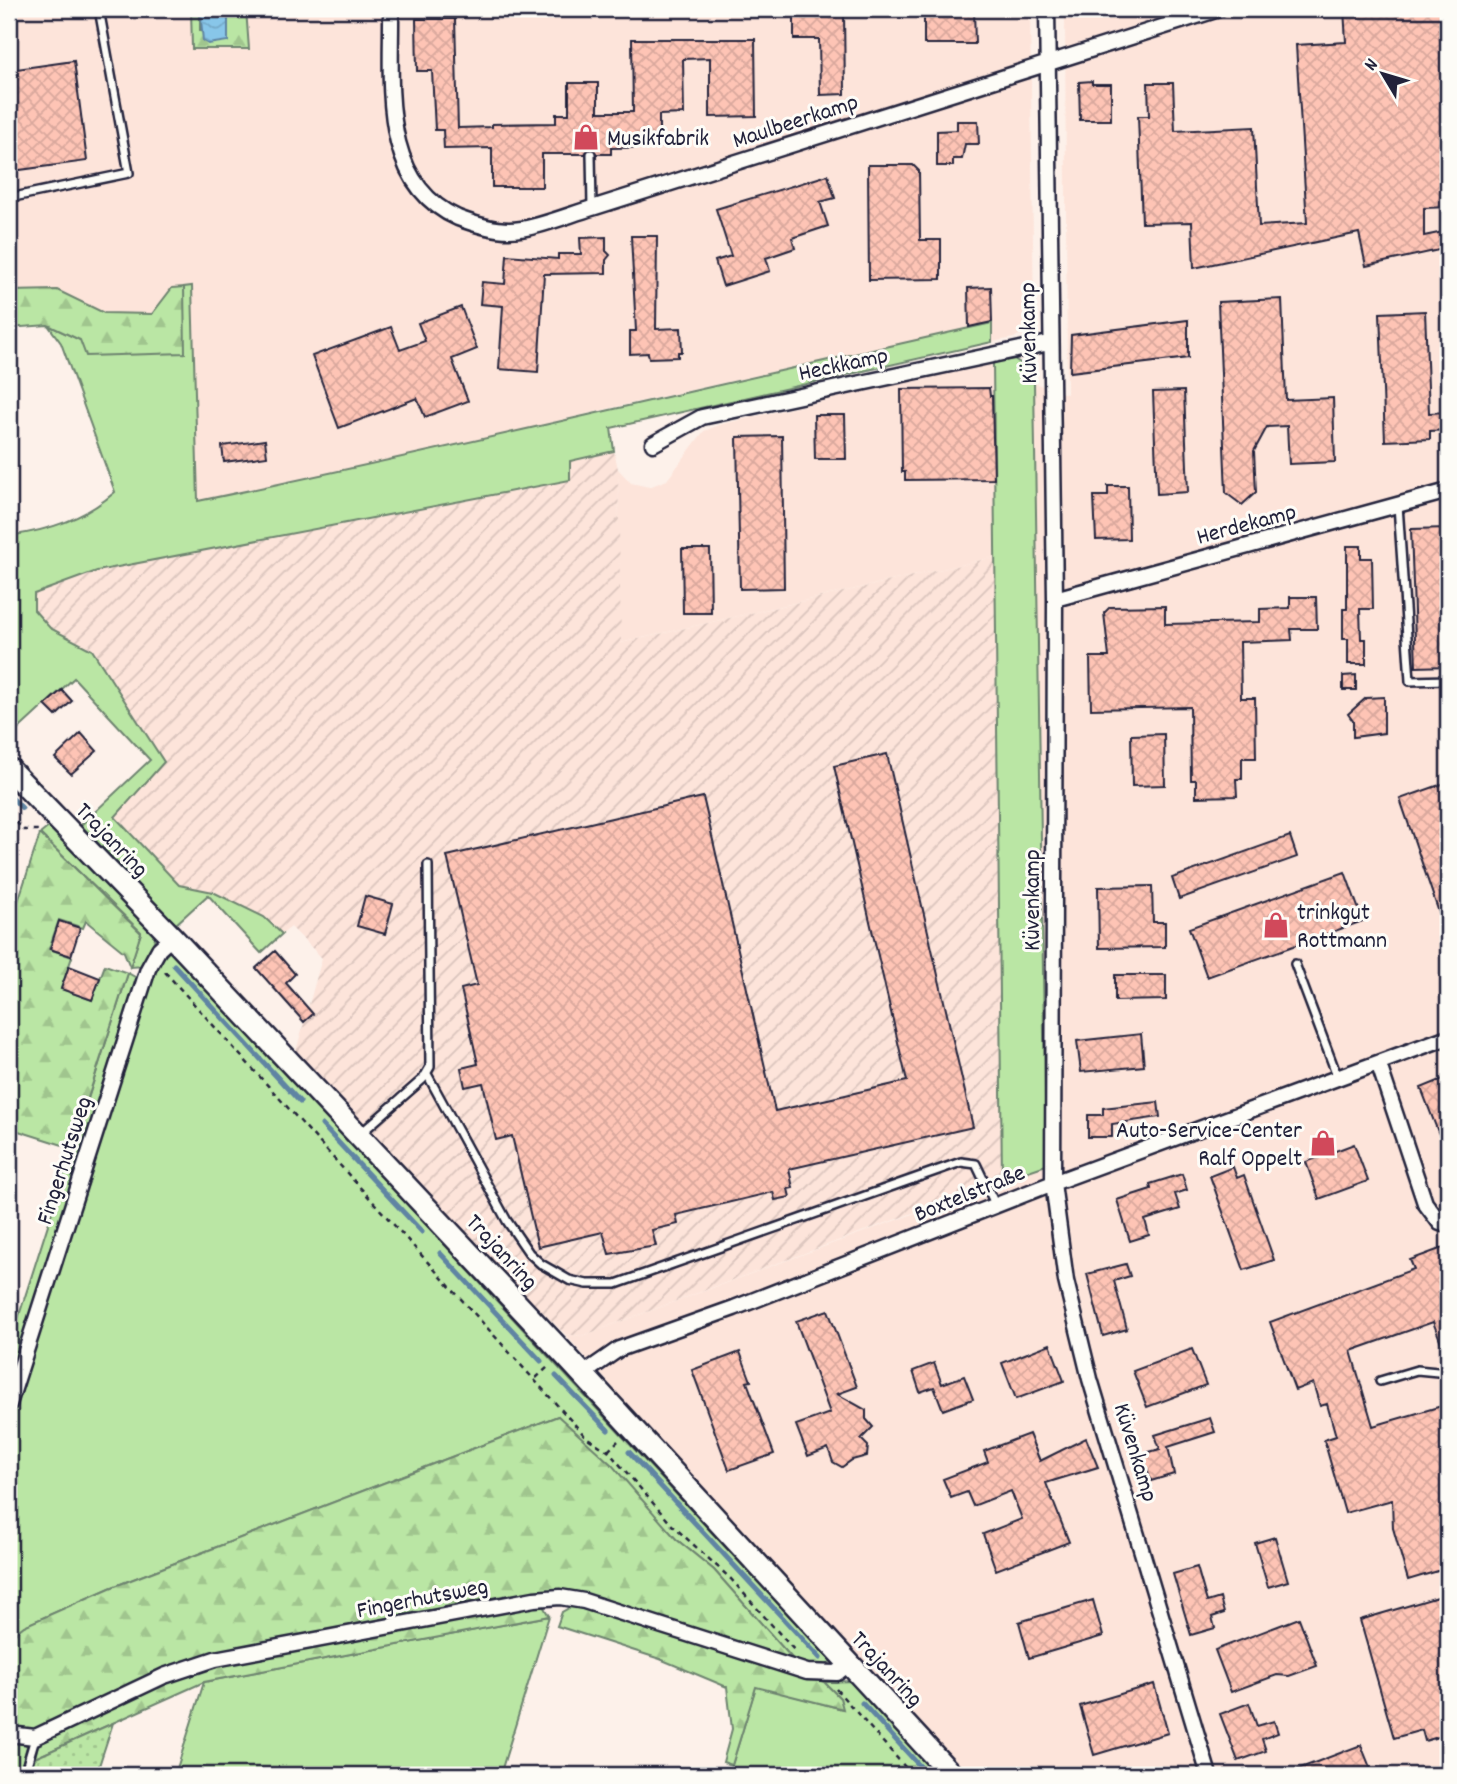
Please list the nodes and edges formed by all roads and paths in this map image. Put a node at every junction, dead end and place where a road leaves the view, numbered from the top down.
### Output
1 (99, 9) edge
2 (391, 9) edge
3 (1047, 9) edge
4 (1219, 9) edge
5 (1048, 64) junction
6 (591, 154) dead end
7 (9, 198) edge
8 (592, 208) junction
9 (1049, 343) junction
10 (653, 444) dead end
11 (1448, 491) edge
12 (1398, 505) junction
13 (1055, 599) junction
14 (1448, 680) edge
15 (9, 769) edge
16 (9, 815) edge
17 (49, 831) dead end
18 (428, 865) dead end
19 (165, 943) junction
20 (1295, 964) dead end
21 (1448, 1037) edge
22 (1379, 1065) junction
23 (427, 1074) junction
24 (1338, 1079) junction
25 (359, 1136) junction
26 (1053, 1183) junction
27 (996, 1206) junction
28 (1448, 1225) edge
29 (1448, 1373) edge
30 (583, 1374) junction
31 (1380, 1381) dead end
32 (9, 1404) edge
33 (848, 1664) junction
34 (824, 1674) junction
35 (9, 1734) edge
36 (35, 1737) junction
37 (1211, 1773) edge
38 (24, 1775) edge
39 (912, 1775) edge
40 (952, 1775) edge

1 - 7 lane
2 - 8 street, Maulbeerkamp
3 - 5 street, Küvenkamp
4 - 5 street, Maulbeerkamp
5 - 8 street, Maulbeerkamp
5 - 9 street, Küvenkamp
6 - 8 lane
9 - 10 street, Heckkamp
9 - 13 street, Küvenkamp
11 - 12 street, Herdekamp
12 - 13 street, Herdekamp
12 - 14 lane
13 - 26 street, Küvenkamp
15 - 19 main road, Trajanring
16 - 17 path
18 - 23 lane
19 - 25 main road, Trajanring
19 - 32 street, Fingerhutsweg
19 - 34 path
20 - 24 lane
21 - 22 street, Boxtelstraße
22 - 24 street, Boxtelstraße
22 - 28 street
23 - 25 lane
23 - 27 lane
24 - 26 street, Boxtelstraße
25 - 30 main road, Trajanring
26 - 27 street, Boxtelstraße
26 - 37 street, Küvenkamp
27 - 30 street, Boxtelstraße
29 - 31 lane
30 - 33 main road, Trajanring
33 - 34 street
33 - 40 main road, Trajanring
34 - 36 street, Fingerhutsweg
34 - 39 path
35 - 36 street
36 - 38 lane

